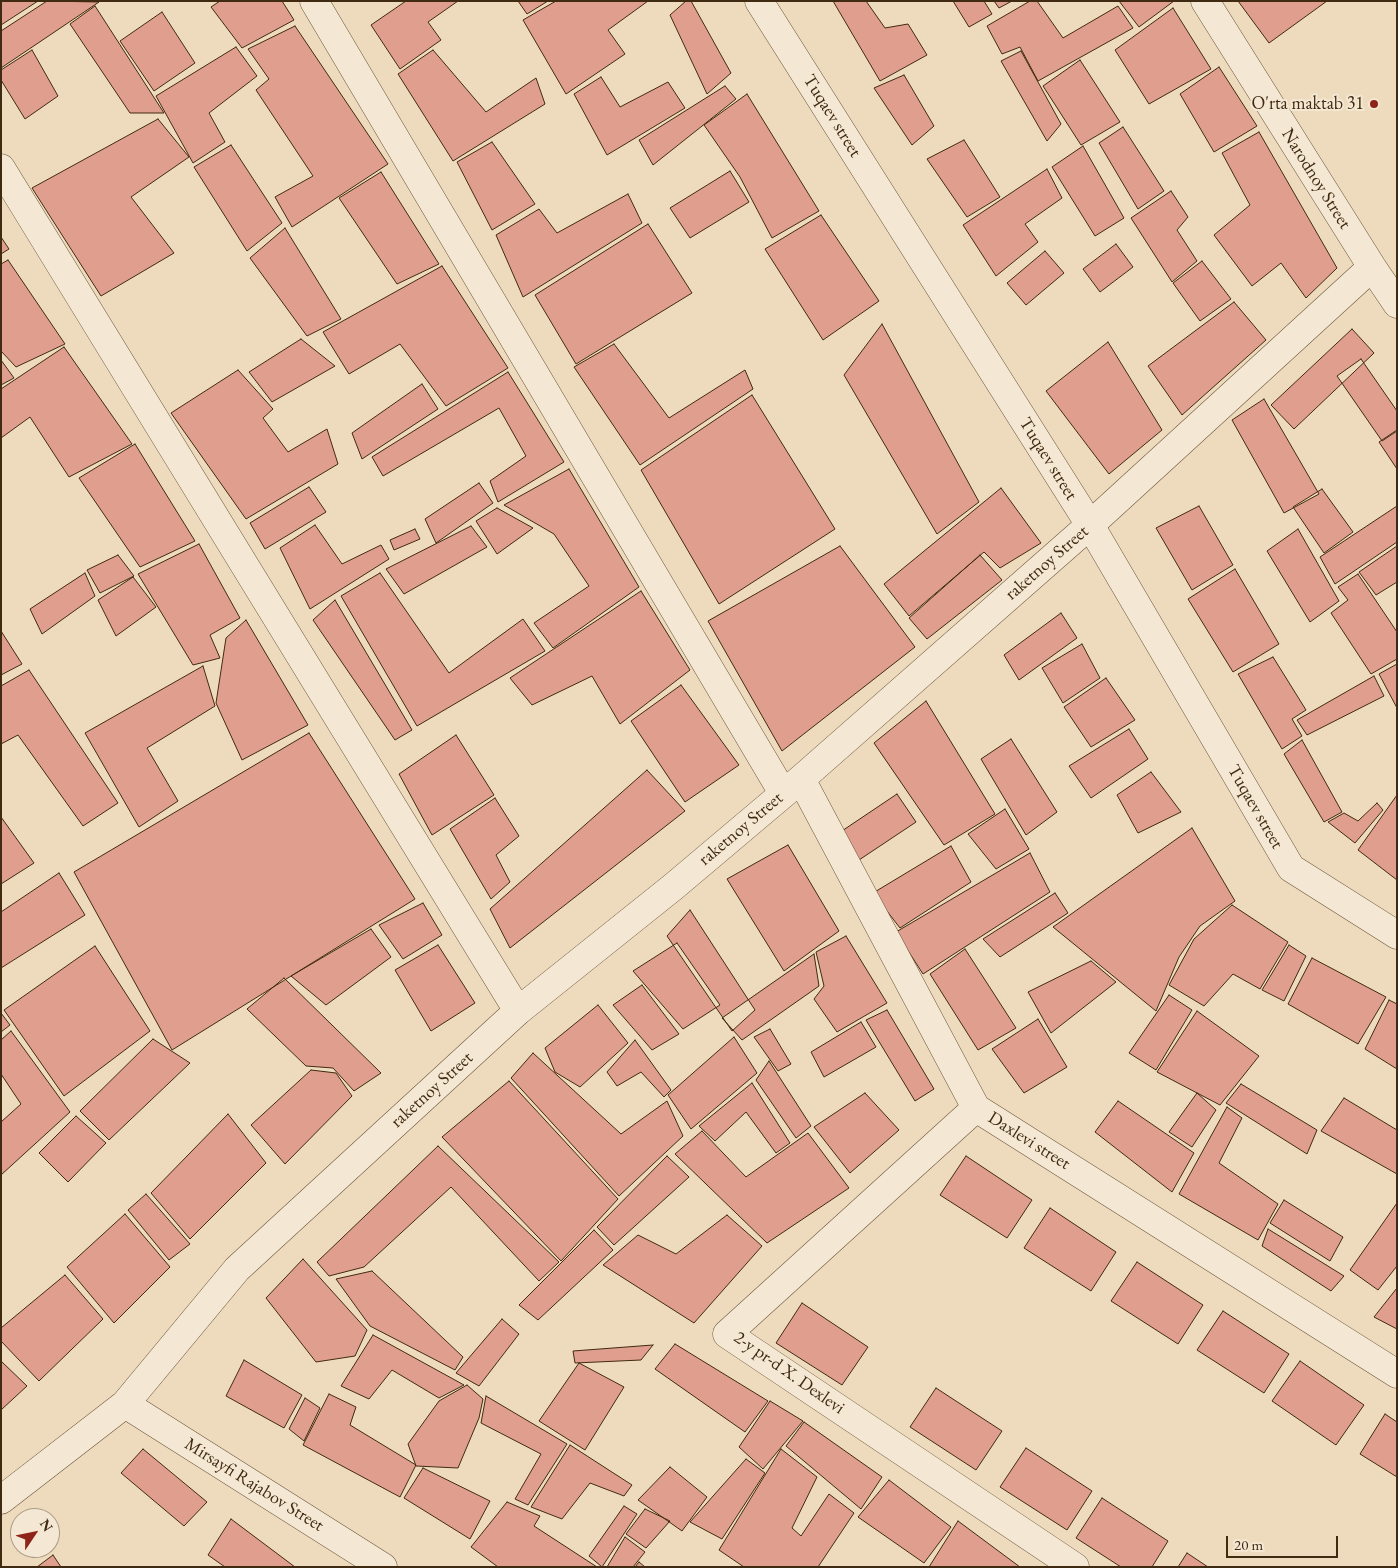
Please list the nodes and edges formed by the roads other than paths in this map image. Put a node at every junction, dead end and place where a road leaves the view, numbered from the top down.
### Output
1 (314, 1) edge
2 (759, 1) edge
3 (1204, 1) edge
4 (1, 168) edge
5 (1372, 267) junction
6 (1397, 304) edge
7 (1090, 525) junction
8 (792, 786) junction
9 (1397, 935) edge
10 (518, 1011) junction
11 (976, 1108) junction
12 (1397, 1374) edge
13 (125, 1404) junction
14 (1, 1500) edge
15 (383, 1567) edge
16 (1075, 1567) edge

1 - 8 street, Daxlevi street
2 - 7 street, Tuqaev street
3 - 5 street, Narodnoy Street
4 - 10 street
5 - 6 street, Narodnoy Street
5 - 7 street, raketnoy Street
7 - 8 street, raketnoy Street
7 - 9 street, Tuqaev street
8 - 10 street, raketnoy Street
8 - 11 street, Daxlevi street
10 - 13 street, raketnoy Street
11 - 12 street, Daxlevi street
11 - 16 street, 2-y pr-d X. Dexlevi
13 - 14 street, raketnoy Street
13 - 15 street, Mirsayfi Rajabov Street

